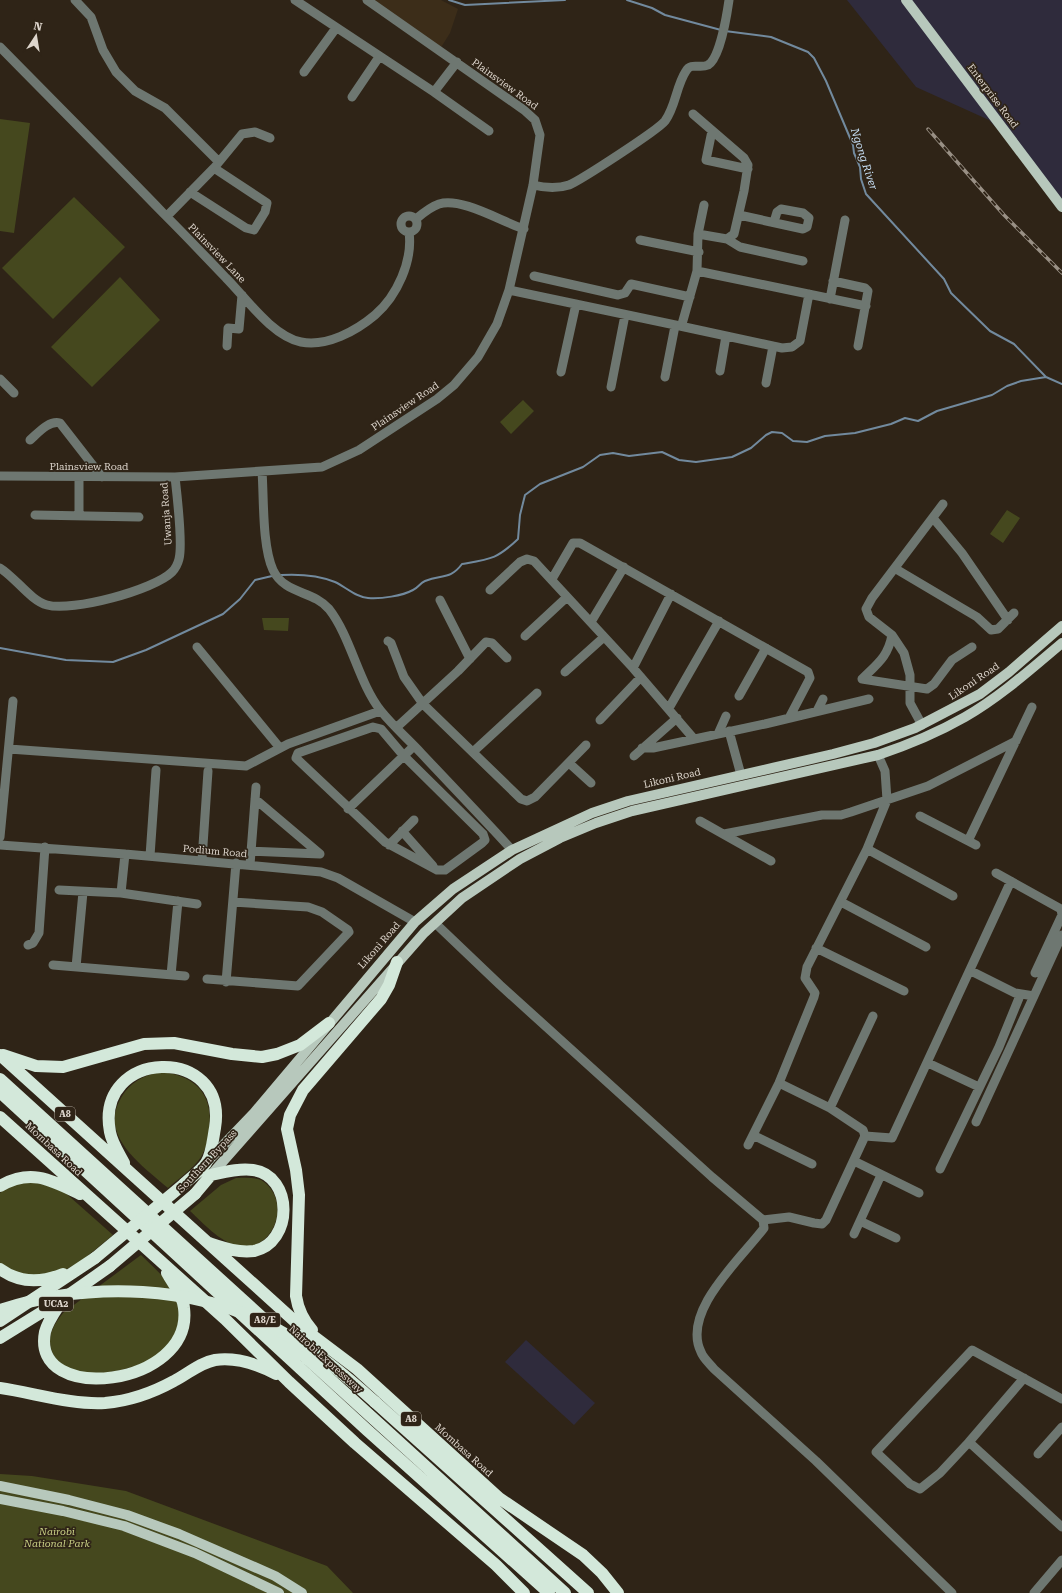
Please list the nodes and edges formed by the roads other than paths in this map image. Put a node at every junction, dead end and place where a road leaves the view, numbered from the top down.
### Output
1 (75, 0) edge
2 (295, 0) edge
3 (367, 0) edge
4 (729, 0) edge
5 (906, 0) edge
6 (336, 28) junction
7 (0, 47) edge
8 (379, 57) junction
9 (457, 62) junction
10 (304, 72) dead end
11 (434, 92) junction
12 (352, 97) dead end
13 (693, 114) dead end
14 (489, 131) dead end
15 (712, 131) junction
16 (270, 138) dead end
17 (216, 165) junction
18 (748, 169) junction
19 (533, 186) junction
20 (190, 192) junction
21 (704, 205) dead end
22 (1062, 207) edge
23 (739, 215) junction
24 (167, 216) junction
25 (416, 219) junction
26 (845, 220) dead end
27 (774, 222) dead end
28 (524, 229) junction
29 (409, 232) junction
30 (698, 234) junction
31 (727, 239) junction
32 (640, 240) dead end
33 (699, 252) junction
34 (803, 261) dead end
35 (697, 271) junction
36 (534, 276) dead end
37 (833, 281) junction
38 (509, 290) junction
39 (606, 293) junction
40 (809, 294) junction
41 (242, 295) junction
42 (690, 297) junction
43 (830, 299) junction
44 (576, 304) junction
45 (866, 306) junction
46 (603, 309) junction
47 (625, 315) junction
48 (677, 326) junction
49 (726, 336) junction
50 (227, 346) dead end
51 (774, 346) junction
52 (858, 346) dead end
53 (720, 371) dead end
54 (561, 372) dead end
55 (665, 377) dead end
56 (0, 379) edge
57 (766, 383) dead end
58 (611, 387) dead end
59 (14, 393) dead end
60 (30, 440) dead end
61 (262, 471) junction
62 (0, 476) edge
63 (79, 477) junction
64 (102, 477) junction
65 (174, 477) junction
66 (943, 504) dead end
67 (36, 515) dead end
68 (79, 516) junction
69 (139, 517) dead end
70 (933, 518) junction
71 (624, 567) junction
72 (0, 568) edge
73 (896, 568) junction
74 (552, 579) junction
75 (490, 590) dead end
76 (671, 594) junction
77 (567, 597) junction
78 (440, 600) dead end
79 (719, 621) junction
80 (591, 622) junction
81 (1062, 626) edge
82 (892, 635) junction
83 (525, 636) dead end
84 (604, 637) junction
85 (388, 641) dead end
86 (1062, 644) edge
87 (197, 647) dead end
88 (972, 647) dead end
89 (766, 648) junction
90 (507, 658) dead end
91 (470, 659) junction
92 (633, 668) junction
93 (565, 672) dead end
94 (641, 677) junction
95 (910, 687) junction
96 (537, 692) dead end
97 (738, 696) dead end
98 (823, 698) dead end
99 (869, 699) dead end
100 (13, 701) dead end
101 (423, 704) junction
102 (1032, 707) dead end
103 (669, 708) junction
104 (380, 711) junction
105 (817, 711) junction
106 (726, 716) dead end
107 (677, 718) junction
108 (789, 718) junction
109 (600, 720) dead end
110 (922, 725) junction
111 (397, 727) junction
112 (729, 732) junction
113 (718, 734) junction
114 (694, 739) junction
115 (1016, 740) junction
116 (586, 745) dead end
117 (414, 746) junction
118 (280, 748) junction
119 (642, 748) junction
120 (9, 749) junction
121 (474, 751) junction
122 (403, 755) junction
123 (878, 755) junction
124 (634, 756) dead end
125 (569, 763) junction
126 (156, 770) dead end
127 (208, 771) dead end
128 (741, 775) junction
129 (591, 783) dead end
130 (256, 788) dead end
131 (255, 799) junction
132 (887, 800) junction
133 (348, 809) junction
134 (920, 816) dead end
135 (414, 820) dead end
136 (700, 821) dead end
137 (402, 831) junction
138 (724, 834) junction
139 (0, 837) edge
140 (0, 845) edge
141 (389, 845) junction
142 (45, 848) junction
143 (867, 849) junction
144 (512, 850) junction
145 (251, 851) junction
146 (125, 854) junction
147 (150, 856) junction
148 (520, 859) junction
149 (202, 860) junction
150 (772, 861) dead end
151 (236, 863) junction
152 (250, 865) junction
153 (436, 870) junction
154 (996, 873) dead end
155 (1011, 881) junction
156 (59, 890) dead end
157 (83, 892) junction
158 (121, 893) junction
159 (953, 896) dead end
160 (178, 901) junction
161 (233, 902) junction
162 (841, 902) junction
163 (197, 904) dead end
164 (415, 922) junction
165 (436, 923) junction
166 (1062, 936) edge
167 (28, 945) dead end
168 (926, 947) dead end
169 (816, 948) junction
170 (1059, 949) edge
171 (397, 962) junction
172 (53, 965) dead end
173 (76, 967) junction
174 (971, 971) junction
175 (1035, 973) dead end
176 (171, 975) junction
177 (185, 976) dead end
178 (207, 979) dead end
179 (226, 982) junction
180 (904, 991) dead end
181 (1017, 995) junction
182 (1032, 1000) junction
183 (873, 1016) dead end
184 (328, 1023) junction
185 (0, 1055) edge
186 (928, 1063) junction
187 (0, 1079) edge
188 (779, 1083) junction
189 (979, 1087) junction
190 (0, 1092) edge
191 (830, 1108) junction
192 (0, 1116) edge
193 (976, 1122) dead end
194 (753, 1135) junction
195 (865, 1136) junction
196 (748, 1145) dead end
197 (854, 1161) junction
198 (207, 1162) junction
199 (812, 1164) dead end
200 (940, 1169) dead end
201 (130, 1172) junction
202 (211, 1174) junction
203 (881, 1175) junction
204 (0, 1186) edge
205 (919, 1193) dead end
206 (92, 1200) junction
207 (763, 1220) junction
208 (860, 1221) junction
209 (854, 1234) dead end
210 (896, 1238) dead end
211 (205, 1241) junction
212 (90, 1262) junction
213 (160, 1262) junction
214 (0, 1269) edge
215 (63, 1299) junction
216 (0, 1310) edge
217 (0, 1321) edge
218 (0, 1338) edge
219 (324, 1343) junction
220 (1024, 1378) junction
221 (289, 1382) junction
222 (0, 1388) edge
223 (1062, 1399) edge
224 (1062, 1427) edge
225 (969, 1442) junction
226 (1038, 1454) dead end
227 (0, 1486) edge
228 (499, 1498) junction
229 (0, 1499) edge
230 (1062, 1527) edge
231 (518, 1530) junction
232 (1062, 1560) edge
233 (279, 1593) edge
234 (302, 1593) edge
235 (524, 1593) edge
236 (549, 1593) edge
237 (564, 1593) edge
238 (588, 1593) edge
239 (618, 1593) edge
240 (952, 1593) edge
241 (1034, 1593) edge

1 - 17 street
2 - 6 street
3 - 9 street, Plainsview Road
4 - 19 street
5 - 22 main road, Enterprise Road
6 - 8 street
6 - 10 street
7 - 24 street, Plainsview Lane
8 - 11 street
8 - 12 street
9 - 11 street
9 - 19 street, Plainsview Road
11 - 14 street
13 - 15 street
15 - 18 street
15 - 18 street
16 - 17 street
17 - 20 street
17 - 20 street
18 - 23 street
19 - 28 street, Plainsview Road
20 - 24 street
21 - 30 street
23 - 27 street
23 - 31 street
24 - 41 street, Plainsview Lane
25 - 28 street
25 - 29 street
25 - 29 street
26 - 37 street
28 - 38 street, Plainsview Road
29 - 41 street, Plainsview Lane
30 - 31 street
30 - 33 street
31 - 34 street
32 - 33 street
33 - 35 street
35 - 40 street
35 - 42 street
36 - 39 street
37 - 43 street
37 - 45 street
38 - 44 street
38 - 61 street, Plainsview Road
39 - 42 street
39 - 46 street
40 - 43 street
40 - 51 street
41 - 50 street
42 - 48 street
43 - 45 street
44 - 46 street
44 - 54 street
45 - 52 street
46 - 47 street
47 - 48 street
47 - 58 street
48 - 49 street
48 - 55 street
49 - 51 street
49 - 53 street
51 - 57 street
56 - 59 street
60 - 64 street
61 - 65 street, Plainsview Road
61 - 104 street
62 - 63 street, Plainsview Road
63 - 64 street, Plainsview Road
63 - 68 street
64 - 65 street, Plainsview Road
65 - 72 street, Uwanja Road
66 - 70 street
67 - 68 street
68 - 69 street
70 - 73 street
70 - 73 street
71 - 74 street
71 - 76 street
71 - 80 street
73 - 82 street
74 - 75 street
74 - 77 street
76 - 79 street
76 - 92 street
77 - 80 street
77 - 83 street
78 - 91 street
79 - 89 street
79 - 103 street
80 - 84 street
81 - 110 main road, Likoni Road
82 - 95 street
82 - 95 street
84 - 92 street
84 - 93 street
85 - 101 street
86 - 123 main road
87 - 118 street
88 - 95 street
89 - 97 street
89 - 108 street
90 - 91 street
91 - 101 street
92 - 94 street
94 - 103 street
94 - 109 street
95 - 110 street
96 - 121 street
98 - 105 street
99 - 105 street
100 - 120 street
101 - 111 street
101 - 121 street
102 - 115 street
103 - 107 street
104 - 111 street
104 - 118 street
105 - 108 street
106 - 113 street
107 - 114 street
107 - 119 street
108 - 112 street
110 - 128 main road, Likoni Road
111 - 117 street
112 - 113 street
112 - 128 street
113 - 114 street
114 - 119 street
115 - 132 street
115 - 134 street
116 - 125 street
117 - 122 street
117 - 144 street
118 - 120 street
119 - 124 street
120 - 139 street
121 - 125 street
122 - 133 street
122 - 133 street
122 - 153 street
123 - 132 street
123 - 148 main road
125 - 129 street
126 - 147 street
127 - 149 street
128 - 144 main road, Likoni Road
130 - 131 street
131 - 145 street
131 - 145 street
132 - 138 street
132 - 143 street
133 - 141 street
135 - 137 street
136 - 138 street
137 - 141 street
137 - 153 street
138 - 150 street
140 - 142 street, Podium Road
141 - 153 street
142 - 146 street, Podium Road
142 - 167 street
143 - 159 street
143 - 162 street
144 - 148 main road
144 - 164 main road, Likoni Road
145 - 152 street
146 - 147 street, Podium Road
146 - 158 street
147 - 149 street, Podium Road
148 - 165 main road
149 - 151 street, Podium Road
151 - 152 street, Podium Road
151 - 161 street
152 - 164 street, Podium Road
154 - 155 street
155 - 174 street
155 - 175 street
156 - 157 street
157 - 158 street
157 - 173 street
158 - 160 street
160 - 163 street
160 - 176 street
161 - 179 street
161 - 179 street
162 - 168 street
162 - 169 street
164 - 184 main road, Likoni Road
165 - 171 main road
165 - 207 street
166 - 170 street
169 - 180 street
169 - 188 street
170 - 182 street
171 - 202 main road, Southern Bypass
171 - 219 highway
172 - 173 street
173 - 176 street
174 - 181 street
174 - 186 street
176 - 177 street
178 - 179 street
181 - 182 street
181 - 189 street
182 - 193 street
183 - 191 street
184 - 185 highway
184 - 198 main road, Southern Bypass
185 - 201 highway, A8
186 - 189 street
186 - 195 street
187 - 237 highway, Nairobi Expressway / A8/E
188 - 191 street
188 - 194 street
189 - 200 street
190 - 236 highway, A8/E
191 - 195 street
192 - 206 highway, Mombasa Road
194 - 196 street
194 - 199 street
195 - 197 street
197 - 203 street
197 - 207 street
198 - 201 highway
198 - 212 highway, Southern Bypass / UCA2, bridge
201 - 211 highway, A8
202 - 211 highway
202 - 215 highway, Southern Bypass / UCA2, bridge
203 - 205 street
203 - 208 street
204 - 206 highway
206 - 213 highway, Mombasa Road
207 - 240 street
208 - 209 street
208 - 210 street
211 - 219 highway, Mombasa Road / A8
212 - 214 highway
212 - 217 highway, Southern Bypass / UCA2
213 - 215 highway
213 - 221 highway
215 - 218 highway, Southern Bypass / UCA2
216 - 231 highway, bridge
219 - 228 highway, Mombasa Road / A8
220 - 223 street
220 - 225 street
220 - 225 street
221 - 222 highway
221 - 235 highway
224 - 226 street
225 - 230 street
227 - 234 main road
228 - 231 highway
228 - 239 highway, Mombasa Road / A8
229 - 233 main road
231 - 238 highway
232 - 241 street

